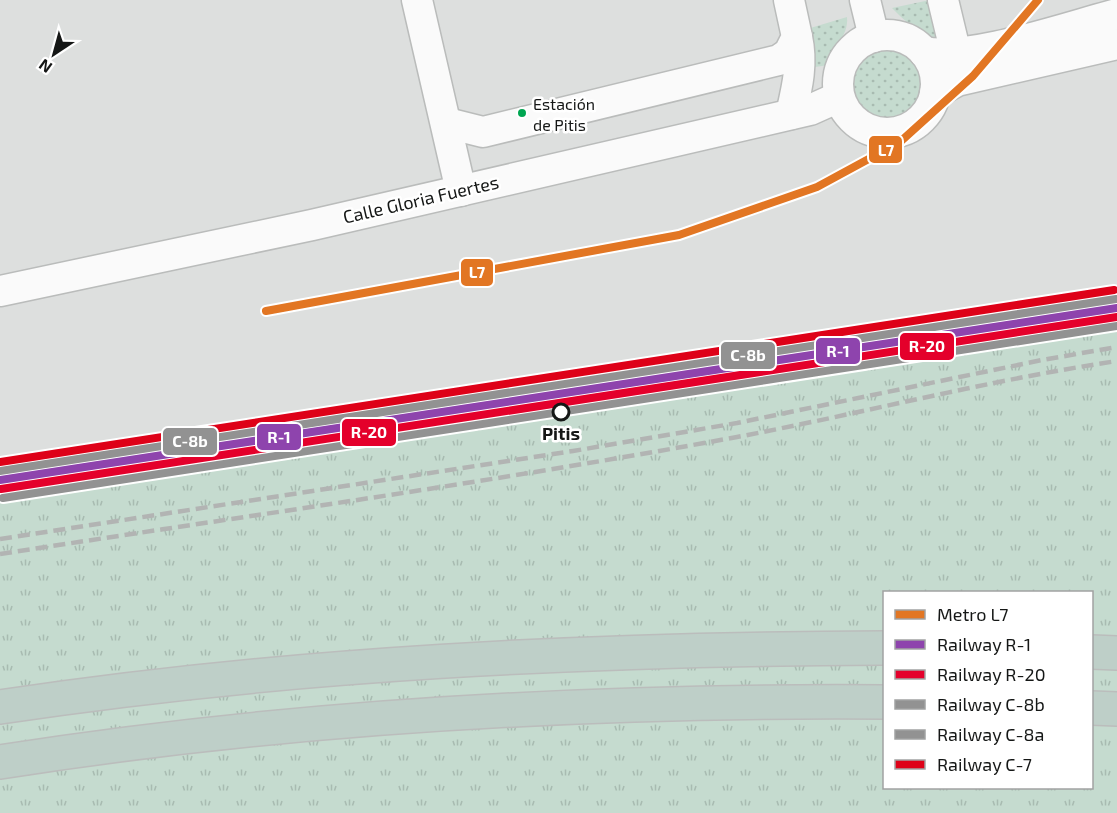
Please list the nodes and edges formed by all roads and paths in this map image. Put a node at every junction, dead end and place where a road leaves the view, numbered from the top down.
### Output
1 (417, 0) edge
2 (789, 0) edge
3 (865, 0) edge
4 (943, 0) edge
5 (1117, 14) edge
6 (874, 37) junction
7 (1117, 44) edge
8 (793, 45) junction
9 (924, 52) junction
10 (956, 54) junction
11 (935, 93) junction
12 (839, 96) junction
13 (791, 114) junction
14 (447, 123) junction
15 (460, 190) junction
16 (0, 291) edge
17 (883, 648) edge
18 (1093, 652) edge
19 (1117, 653) edge
20 (883, 702) edge
21 (0, 707) edge
22 (1093, 708) edge
23 (1117, 709) edge
24 (0, 762) edge

1 - 14 street
2 - 8 street
3 - 6 street
4 - 10 street
5 - 10 street
6 - 9 street
6 - 12 street
7 - 11 street
8 - 13 street
8 - 14 street
9 - 10 street
9 - 11 street
11 - 12 street
12 - 13 street, Calle Gloria Fuertes
13 - 15 street, Calle Gloria Fuertes
14 - 15 street
15 - 16 street, Calle Gloria Fuertes
17 - 21 highway
18 - 19 highway
20 - 24 highway
22 - 23 highway

